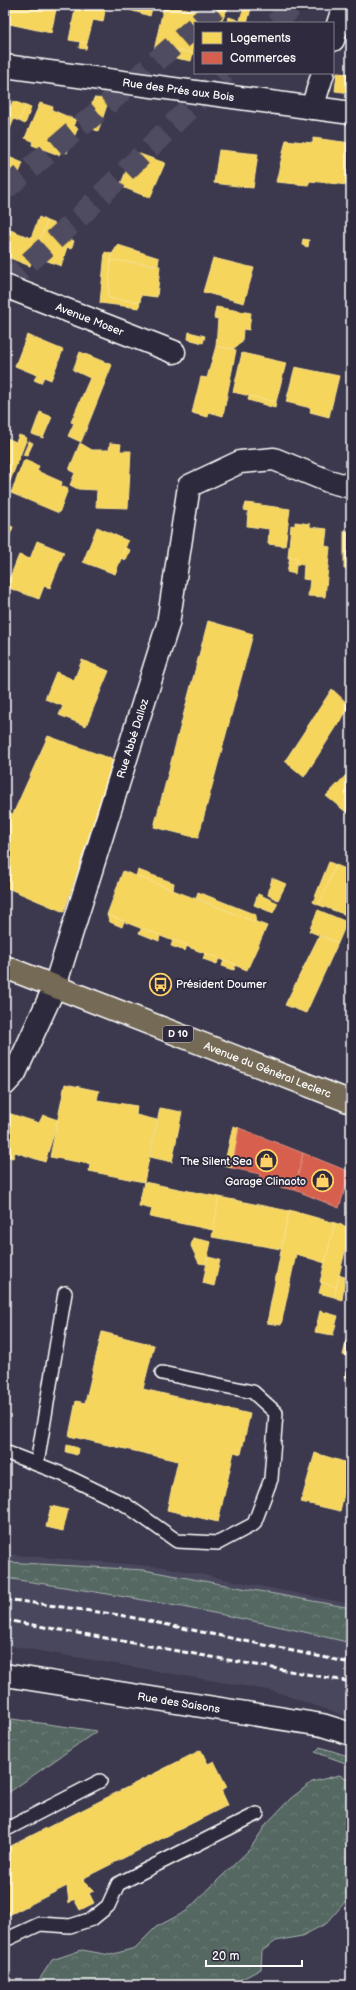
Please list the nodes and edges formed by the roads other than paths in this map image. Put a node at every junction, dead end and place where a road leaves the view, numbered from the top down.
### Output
1 (344, 5) edge
2 (334, 37) edge
3 (5, 66) edge
4 (323, 74) edge
5 (312, 108) junction
6 (351, 113) edge
7 (5, 286) edge
8 (174, 352) dead end
9 (351, 487) edge
10 (5, 967) edge
11 (54, 986) junction
12 (5, 1084) edge
13 (351, 1102) edge
14 (65, 1293) dead end
15 (162, 1373) dead end
16 (5, 1452) edge
17 (37, 1464) junction
18 (5, 1675) edge
19 (351, 1734) edge
20 (100, 1781) dead end
21 (257, 1814) dead end
22 (5, 1830) edge
23 (5, 1940) edge

1 - 2 street
3 - 5 street, Rue des Prés aux Bois
4 - 5 street
5 - 6 street, Rue des Prés aux Bois
7 - 8 street, Avenue Moser
9 - 11 street, Rue Abbé Dalloz
10 - 11 main road, Avenue du Général Leclerc / D 10
11 - 12 street, Rue Abbé Dalloz
11 - 13 main road, Avenue du Général Leclerc / D 10
14 - 17 lane
15 - 17 lane
16 - 17 lane
18 - 19 street, Rue des Saisons
20 - 22 lane
21 - 23 lane

